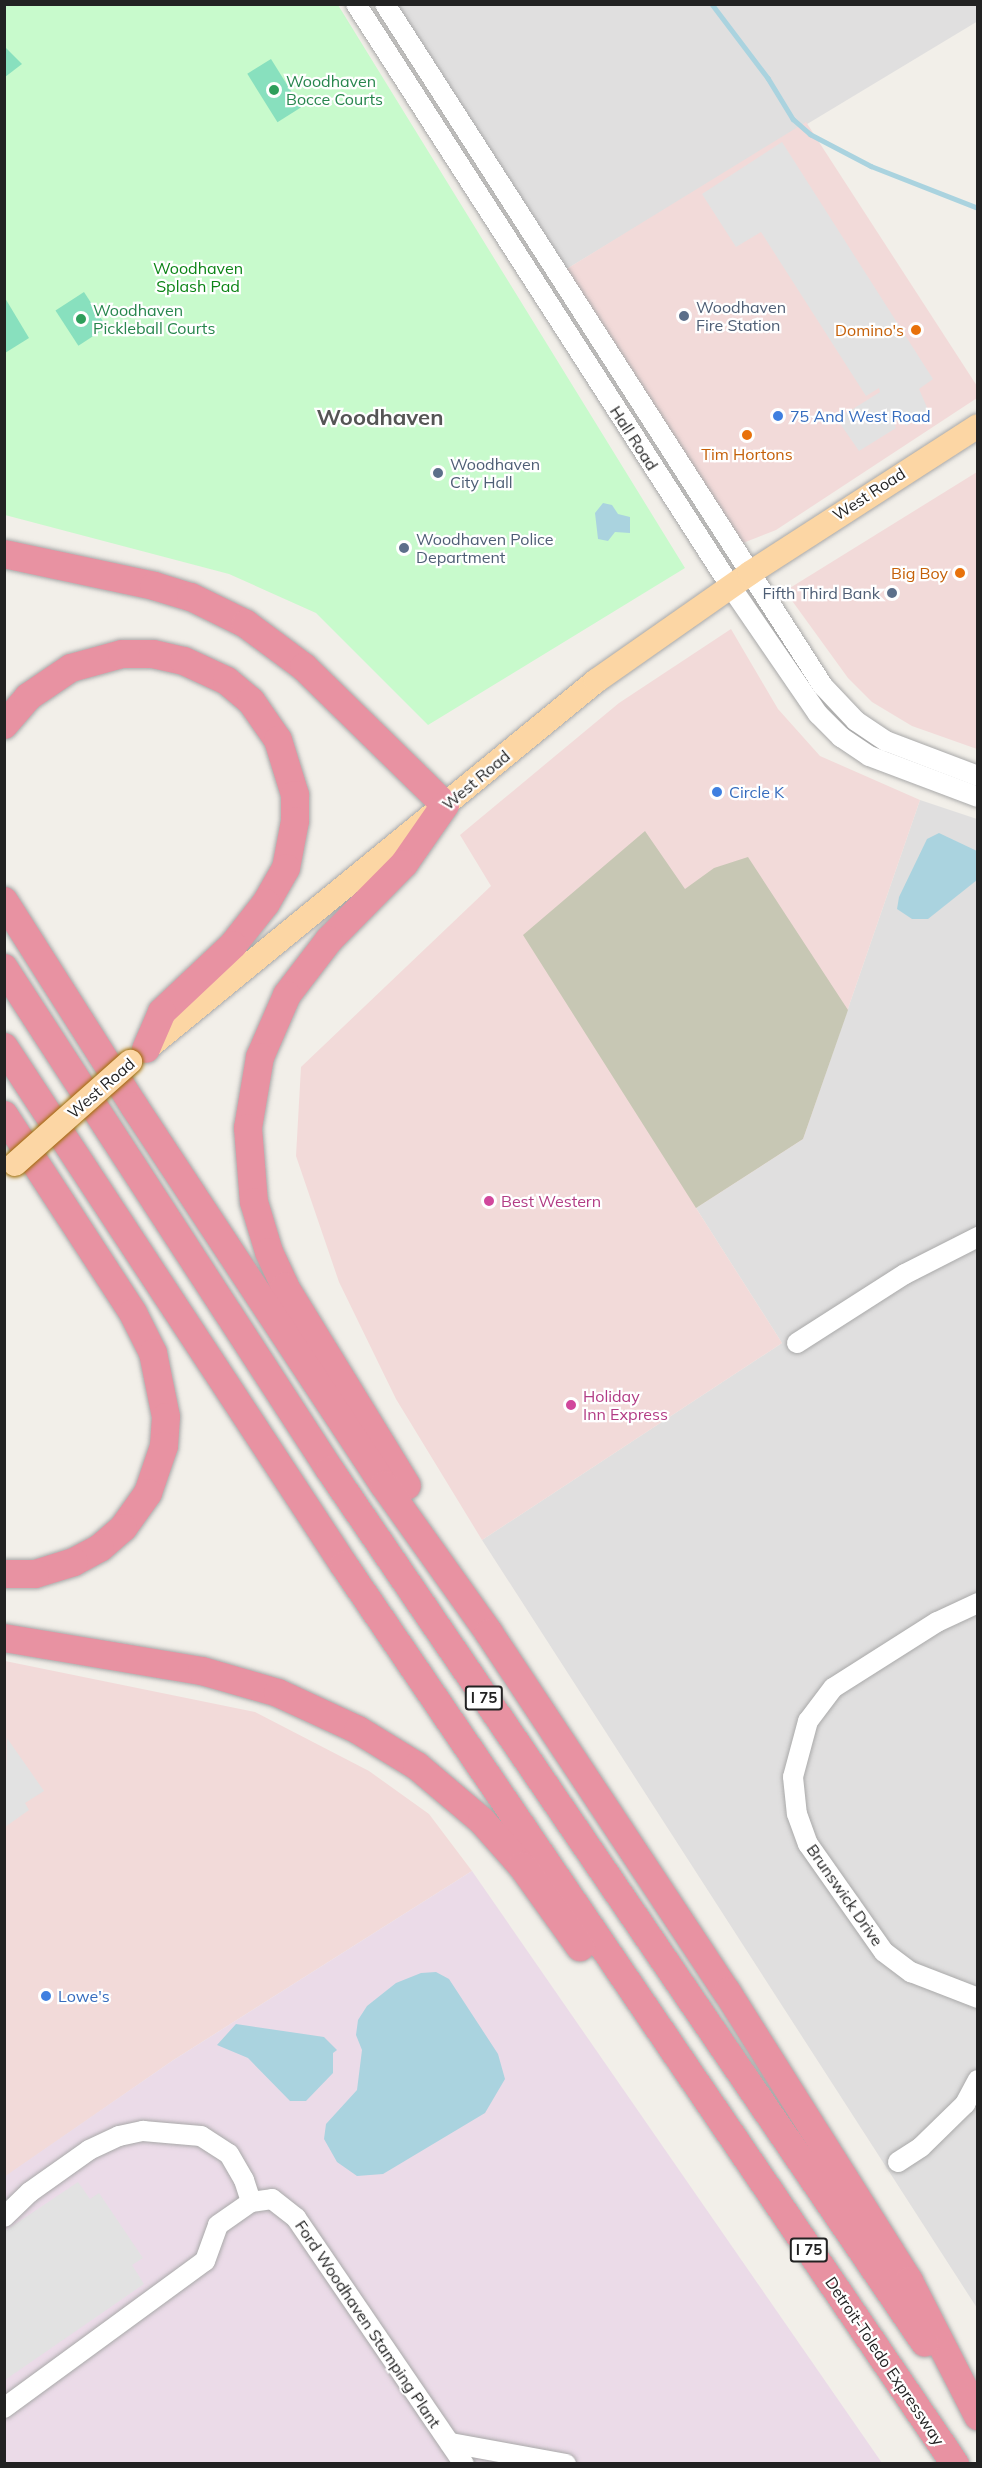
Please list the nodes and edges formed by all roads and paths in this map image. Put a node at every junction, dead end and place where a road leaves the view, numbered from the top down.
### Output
1 (356, 4) edge
2 (385, 4) edge
3 (539, 243) junction
4 (518, 256) junction
5 (653, 422) junction
6 (978, 426) edge
7 (633, 436) junction
8 (694, 485) junction
9 (674, 498) junction
10 (4, 554) edge
11 (750, 573) junction
12 (730, 586) junction
13 (834, 699) junction
14 (818, 714) junction
15 (4, 725) edge
16 (930, 770) junction
17 (978, 776) edge
18 (978, 797) edge
19 (445, 805) junction
20 (4, 901) edge
21 (4, 968) edge
22 (4, 1047) edge
23 (138, 1056) junction
24 (4, 1115) edge
25 (10, 1168) edge
26 (978, 1237) edge
27 (796, 1343) dead end
28 (4, 1574) edge
29 (973, 1605) edge
30 (489, 1632) junction
31 (4, 1638) edge
32 (978, 1998) edge
33 (978, 2080) edge
34 (898, 2162) dead end
35 (753, 2169) junction
36 (30, 2192) junction
37 (251, 2202) junction
38 (4, 2204) edge
39 (4, 2217) edge
40 (4, 2408) edge
41 (978, 2417) edge
42 (450, 2443) junction
43 (464, 2463) edge
44 (566, 2463) edge
45 (955, 2463) edge

1 - 4 street, Hall Road
2 - 3 street, Hall Road
3 - 4 street
3 - 5 street, Hall Road
4 - 7 street, Hall Road
5 - 7 street
5 - 8 street, Hall Road
6 - 11 main road, West Road
7 - 9 street, Hall Road
8 - 9 street
8 - 11 street, Hall Road
9 - 12 street, Hall Road
10 - 19 highway
11 - 12 main road, West Road
11 - 13 street, Hall Road
12 - 14 street, Hall Road
12 - 19 main road, West Road
13 - 14 street
13 - 16 street, Hall Road
14 - 16 street, Hall Road
15 - 23 highway
16 - 17 street, Hall Road
16 - 18 street, Hall Road
19 - 23 main road, West Road
19 - 30 highway
20 - 30 highway
21 - 41 highway, I 75
22 - 35 highway, I 75
23 - 25 main road, West Road, bridge
24 - 28 highway
26 - 27 street
29 - 32 street, Brunswick Drive
30 - 41 highway
31 - 35 highway
33 - 34 street
35 - 45 highway, Detroit-Toledo Expressway / I 75
36 - 37 street
36 - 38 street
36 - 39 street
37 - 40 street
37 - 42 street, Ford Woodhaven Stamping Plant
42 - 43 street, Ford Woodhaven Stamping Plant
42 - 44 street, Ford Woodhaven Stamping Plant

